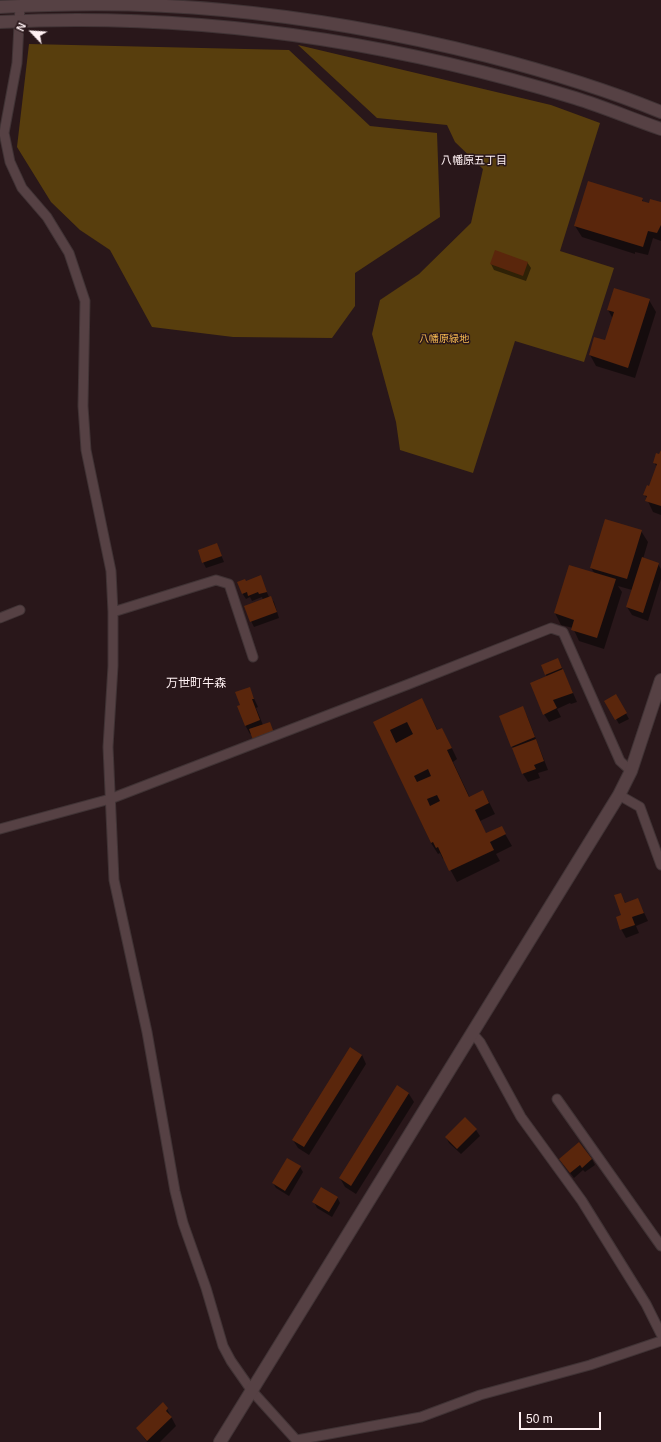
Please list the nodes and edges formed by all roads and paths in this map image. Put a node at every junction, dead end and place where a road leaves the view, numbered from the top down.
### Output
1 (20, 6) junction
2 (0, 7) edge
3 (20, 21) junction
4 (0, 22) edge
5 (661, 112) edge
6 (661, 129) edge
7 (20, 610) dead end
8 (113, 612) junction
9 (0, 618) edge
10 (253, 657) dead end
11 (661, 680) edge
12 (631, 771) junction
13 (619, 794) junction
14 (110, 799) junction
15 (0, 829) edge
16 (661, 865) edge
17 (473, 1034) junction
18 (557, 1099) dead end
19 (661, 1246) edge
20 (661, 1334) edge
21 (661, 1341) edge
22 (252, 1391) junction
23 (298, 1441) edge
24 (220, 1442) edge

1 - 2 street
1 - 3 street
1 - 5 street
3 - 4 street
3 - 6 street
3 - 8 street
7 - 9 street
8 - 10 street
8 - 14 street
11 - 12 street
12 - 13 street
12 - 14 street
13 - 16 street
13 - 17 street
14 - 15 street
14 - 22 street
17 - 20 street
17 - 22 street
18 - 19 street
21 - 23 street
22 - 23 street
22 - 24 street

